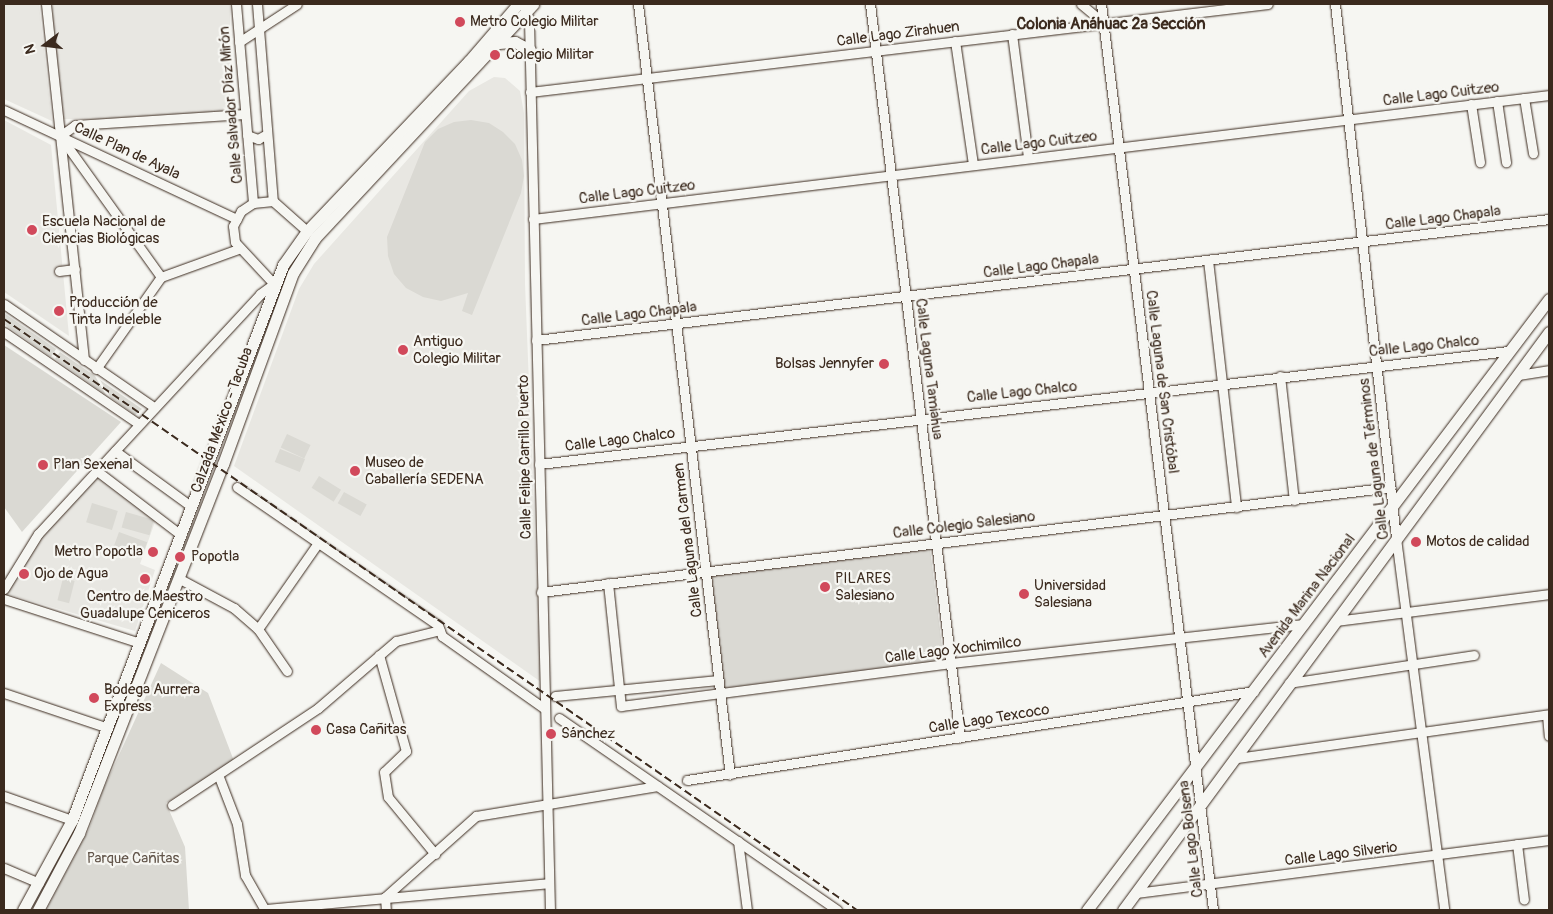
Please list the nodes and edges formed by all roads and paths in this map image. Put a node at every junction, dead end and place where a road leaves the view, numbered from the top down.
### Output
1 (46, 4) edge
2 (236, 4) edge
3 (257, 4) edge
4 (297, 4) edge
5 (638, 4) edge
6 (870, 4) edge
7 (1081, 4) edge
8 (1102, 4) edge
9 (1268, 4) edge
10 (1335, 4) edge
11 (525, 6) edge
12 (1104, 23) junction
13 (259, 29) junction
14 (1012, 34) junction
15 (955, 41) junction
16 (239, 42) junction
17 (499, 43) junction
18 (530, 50) junction
19 (876, 51) junction
20 (647, 78) junction
21 (530, 92) junction
22 (1549, 95) edge
23 (1524, 98) junction
24 (1498, 101) junction
25 (1471, 104) junction
26 (4, 110) edge
27 (245, 114) junction
28 (1348, 119) junction
29 (267, 134) junction
30 (247, 135) junction
31 (60, 136) junction
32 (1119, 147) junction
33 (1533, 153) dead end
34 (1028, 158) junction
35 (1480, 162) dead end
36 (1506, 162) dead end
37 (973, 165) junction
38 (891, 175) junction
39 (273, 201) junction
40 (253, 203) junction
41 (662, 203) junction
42 (533, 218) junction
43 (236, 219) junction
44 (1549, 219) edge
45 (311, 235) junction
46 (1362, 242) junction
47 (238, 248) junction
48 (1208, 260) junction
49 (75, 269) junction
50 (1134, 269) junction
51 (58, 272) dead end
52 (161, 277) junction
53 (274, 284) junction
54 (906, 296) junction
55 (1549, 299) edge
56 (4, 304) edge
57 (677, 324) junction
58 (4, 332) edge
59 (1549, 332) edge
60 (536, 340) junction
61 (1508, 350) junction
62 (84, 360) junction
63 (1377, 365) junction
64 (96, 369) junction
65 (1549, 370) edge
66 (1518, 375) junction
67 (1280, 376) junction
68 (1222, 383) junction
69 (1481, 386) junction
70 (1150, 391) junction
71 (1499, 398) junction
72 (154, 407) junction
73 (921, 417) junction
74 (139, 424) junction
75 (219, 434) junction
76 (231, 442) junction
77 (691, 445) junction
78 (115, 451) junction
79 (539, 464) junction
80 (97, 471) junction
81 (199, 487) junction
82 (237, 487) dead end
83 (1391, 487) junction
84 (212, 492) junction
85 (1294, 500) junction
86 (192, 507) junction
87 (1236, 507) junction
88 (1393, 508) junction
89 (1165, 515) junction
90 (181, 535) junction
91 (1396, 538) junction
92 (936, 542) junction
93 (318, 543) junction
94 (705, 571) junction
95 (178, 578) junction
96 (608, 584) junction
97 (4, 589) edge
98 (541, 592) junction
99 (1549, 594) edge
100 (4, 599) edge
101 (1406, 612) junction
102 (1336, 621) junction
103 (1304, 624) junction
104 (258, 629) junction
105 (440, 630) junction
106 (1180, 638) junction
107 (140, 643) junction
108 (379, 655) junction
109 (1474, 655) dead end
110 (1412, 662) junction
111 (951, 663) junction
112 (287, 671) dead end
113 (718, 680) junction
114 (1289, 683) junction
115 (617, 691) junction
116 (1254, 691) junction
117 (719, 692) junction
118 (4, 694) edge
119 (555, 696) dead end
120 (1188, 700) junction
121 (545, 709) junction
122 (1548, 714) edge
123 (559, 718) dead end
124 (108, 728) junction
125 (1421, 732) junction
126 (1549, 736) edge
127 (960, 738) junction
128 (1237, 758) junction
129 (1196, 764) junction
130 (730, 775) junction
131 (219, 777) junction
132 (688, 780) dead end
133 (658, 786) junction
134 (4, 796) edge
135 (548, 804) junction
136 (172, 805) dead end
137 (1200, 807) junction
138 (72, 820) junction
139 (1549, 840) edge
140 (738, 841) junction
141 (1517, 844) junction
142 (435, 854) junction
143 (1437, 855) junction
144 (4, 868) edge
145 (39, 883) junction
146 (549, 883) junction
147 (1210, 885) junction
148 (1136, 893) junction
149 (385, 897) junction
150 (1524, 900) dead end
151 (23, 910) edge
152 (38, 910) edge
153 (265, 910) edge
154 (386, 910) edge
155 (550, 910) edge
156 (747, 910) edge
157 (837, 910) edge
158 (1087, 910) edge
159 (1123, 910) edge
160 (1213, 910) edge
161 (1444, 910) edge

1 - 31 street
2 - 16 street, Calle Salvador Díaz Mirón
3 - 13 street
4 - 13 street
5 - 20 street, Calle Laguna del Carmen
6 - 19 street, Calle Laguna Tamiahua
7 - 12 street
8 - 12 street, Calle Laguna de San Cristóbal
9 - 12 street, Calle Lago Zirahuen
10 - 28 street, Calle Laguna de Términos
11 - 17 main road, Calzada México - Tacuba
11 - 18 street, Calle Felipe Carrillo Puerto
11 - 45 main road, Calzada México - Tacuba
12 - 14 street, Calle Lago Zirahuen
12 - 32 street, Calle Laguna de San Cristóbal
13 - 16 street
13 - 29 street
14 - 15 street, Calle Lago Zirahuen
14 - 34 street
15 - 19 street, Calle Lago Zirahuen
15 - 37 street
16 - 27 street, Calle Salvador Díaz Mirón
17 - 18 main road
17 - 45 main road, Calzada México - Tacuba
18 - 21 street, Calle Felipe Carrillo Puerto
19 - 20 street, Calle Lago Zirahuen
19 - 38 street, Calle Laguna Tamiahua
20 - 21 street, Calle Lago Zirahuen
20 - 41 street, Calle Laguna del Carmen
21 - 42 street, Calle Felipe Carrillo Puerto
22 - 23 street, Calle Lago Cuitzeo
23 - 24 street, Calle Lago Cuitzeo
23 - 33 street
24 - 25 street, Calle Lago Cuitzeo
24 - 36 street
25 - 28 street, Calle Lago Cuitzeo
25 - 35 street
26 - 31 street, Calle Plan de Ayala
27 - 30 street, Calle Salvador Díaz Mirón
27 - 31 street
28 - 32 street, Calle Lago Cuitzeo
28 - 46 street, Calle Laguna de Términos
29 - 30 street
29 - 39 street
30 - 40 street, Calle Salvador Díaz Mirón
31 - 43 street, Calle Plan de Ayala
31 - 49 street
31 - 52 street
32 - 34 street, Calle Lago Cuitzeo
32 - 50 street, Calle Laguna de San Cristóbal
34 - 37 street, Calle Lago Cuitzeo
37 - 38 street, Calle Lago Cuitzeo
38 - 41 street, Calle Lago Cuitzeo
38 - 54 street, Calle Laguna Tamiahua
39 - 40 street
39 - 45 street
40 - 43 street
41 - 42 street, Calle Lago Cuitzeo
41 - 57 street, Calle Laguna del Carmen
42 - 60 street, Calle Felipe Carrillo Puerto
43 - 47 street
44 - 46 street, Calle Lago Chapala
45 - 53 main road, Calzada México - Tacuba
45 - 76 main road, Calzada México - Tacuba
46 - 48 street, Calle Lago Chapala
46 - 63 street, Calle Laguna de Términos
47 - 52 street
47 - 53 street
48 - 50 street, Calle Lago Chapala
48 - 68 street
49 - 51 street
49 - 62 street
50 - 54 street, Calle Lago Chapala
50 - 70 street, Calle Laguna de San Cristóbal
52 - 64 street
53 - 72 street
53 - 75 main road, Calzada México - Tacuba
54 - 57 street, Calle Lago Chapala
54 - 73 street, Calle Laguna Tamiahua
55 - 61 main road, Avenida Marina Nacional
56 - 62 street
57 - 60 street, Calle Lago Chapala
57 - 77 street, Calle Laguna del Carmen
58 - 74 street
59 - 66 main road
60 - 79 street, Calle Felipe Carrillo Puerto
61 - 63 street, Calle Lago Chalco
61 - 69 main road, Avenida Marina Nacional
62 - 64 street
63 - 67 street, Calle Lago Chalco
63 - 83 street, Calle Laguna de Términos
64 - 72 street
65 - 66 street
66 - 71 main road
67 - 68 street, Calle Lago Chalco
67 - 85 street
68 - 70 street, Calle Lago Chalco
68 - 87 street
69 - 71 main road
69 - 88 main road, Avenida Marina Nacional
70 - 73 street, Calle Lago Chalco
70 - 89 street, Calle Laguna de San Cristóbal
71 - 91 main road
72 - 74 street
73 - 77 street, Calle Lago Chalco
73 - 92 street, Calle Laguna Tamiahua
74 - 78 street
75 - 76 main road
75 - 81 main road, Calzada México - Tacuba
76 - 84 main road, Calzada México - Tacuba
77 - 79 street, Calle Lago Chalco
77 - 94 street, Calle Laguna del Carmen
78 - 80 street
78 - 86 street
79 - 98 street, Calle Felipe Carrillo Puerto
80 - 90 street
80 - 97 street
81 - 84 main road
81 - 86 main road, Calzada México - Tacuba
82 - 93 street
83 - 85 street, Calle Colegio Salesiano
83 - 88 street, Calle Laguna de Términos
84 - 95 main road, Calzada México - Tacuba
85 - 87 street, Calle Colegio Salesiano
86 - 90 main road, Calzada México - Tacuba
87 - 89 street, Calle Colegio Salesiano
88 - 91 street, Calle Laguna de Términos
88 - 103 main road, Avenida Marina Nacional
89 - 92 street, Calle Colegio Salesiano
89 - 106 street, Calle Laguna de San Cristóbal
90 - 107 main road, Calzada México - Tacuba
91 - 101 street, Calle Laguna de Términos
91 - 102 main road
92 - 94 street, Calle Colegio Salesiano
92 - 111 street, Calle Laguna Tamiahua
93 - 104 street
93 - 105 street
94 - 96 street, Calle Colegio Salesiano
94 - 113 street, Calle Laguna del Carmen
95 - 104 street
95 - 152 main road, Calzada México - Tacuba
96 - 98 street, Calle Colegio Salesiano
96 - 115 street
98 - 121 street, Calle Felipe Carrillo Puerto
99 - 101 street
100 - 107 street
101 - 102 street
101 - 110 street, Calle Laguna de Términos
102 - 114 main road
103 - 106 street, Calle Lago Xochimilco
103 - 116 main road, Avenida Marina Nacional
104 - 112 street
105 - 108 street
105 - 121 street
106 - 111 street, Calle Lago Xochimilco
106 - 120 street, Calle Laguna de San Cristóbal
107 - 124 main road, Calzada México - Tacuba
108 - 131 street
108 - 142 street
109 - 110 street
110 - 114 street
110 - 125 street, Calle Laguna de Términos
111 - 117 street, Calle Lago Xochimilco
111 - 127 street, Calle Laguna Tamiahua
113 - 115 street
113 - 117 street, Calle Laguna del Carmen
114 - 128 main road
115 - 117 street, Calle Lago Xochimilco
115 - 119 street
116 - 120 street, Calle Lago Texcoco
116 - 129 main road, Avenida Marina Nacional
117 - 130 street, Calle Laguna del Carmen
118 - 124 street
120 - 127 street, Calle Lago Texcoco
120 - 129 street, Calle Laguna de San Cristóbal
121 - 135 street, Calle Felipe Carrillo Puerto
122 - 125 street
122 - 126 street
123 - 133 street
124 - 138 main road, Calzada México - Tacuba
125 - 128 street
125 - 143 street, Calle Laguna de Términos
127 - 130 street, Calle Lago Texcoco
128 - 137 main road
129 - 137 street, Calle Lago Bolsena
129 - 158 main road, Avenida Marina Nacional
130 - 132 street, Calle Lago Texcoco
131 - 136 street
131 - 153 street
133 - 135 street
133 - 140 street
134 - 138 street
135 - 142 street
135 - 146 street, Calle Felipe Carrillo Puerto
137 - 147 street, Calle Lago Bolsena
137 - 148 main road
138 - 145 main road, Calzada México - Tacuba
139 - 141 street, Calle Lago Silverio
140 - 156 street
140 - 157 street
141 - 143 street, Calle Lago Silverio
141 - 150 street
142 - 149 street
143 - 147 street, Calle Lago Silverio
143 - 161 street, Calle Laguna de Términos
144 - 145 street
145 - 151 main road, Calzada México - Tacuba
146 - 149 street
146 - 155 street, Calle Felipe Carrillo Puerto
147 - 148 street, Calle Lago Silverio
147 - 160 street, Calle Lago Bolsena
148 - 159 main road
149 - 153 street
149 - 154 street

